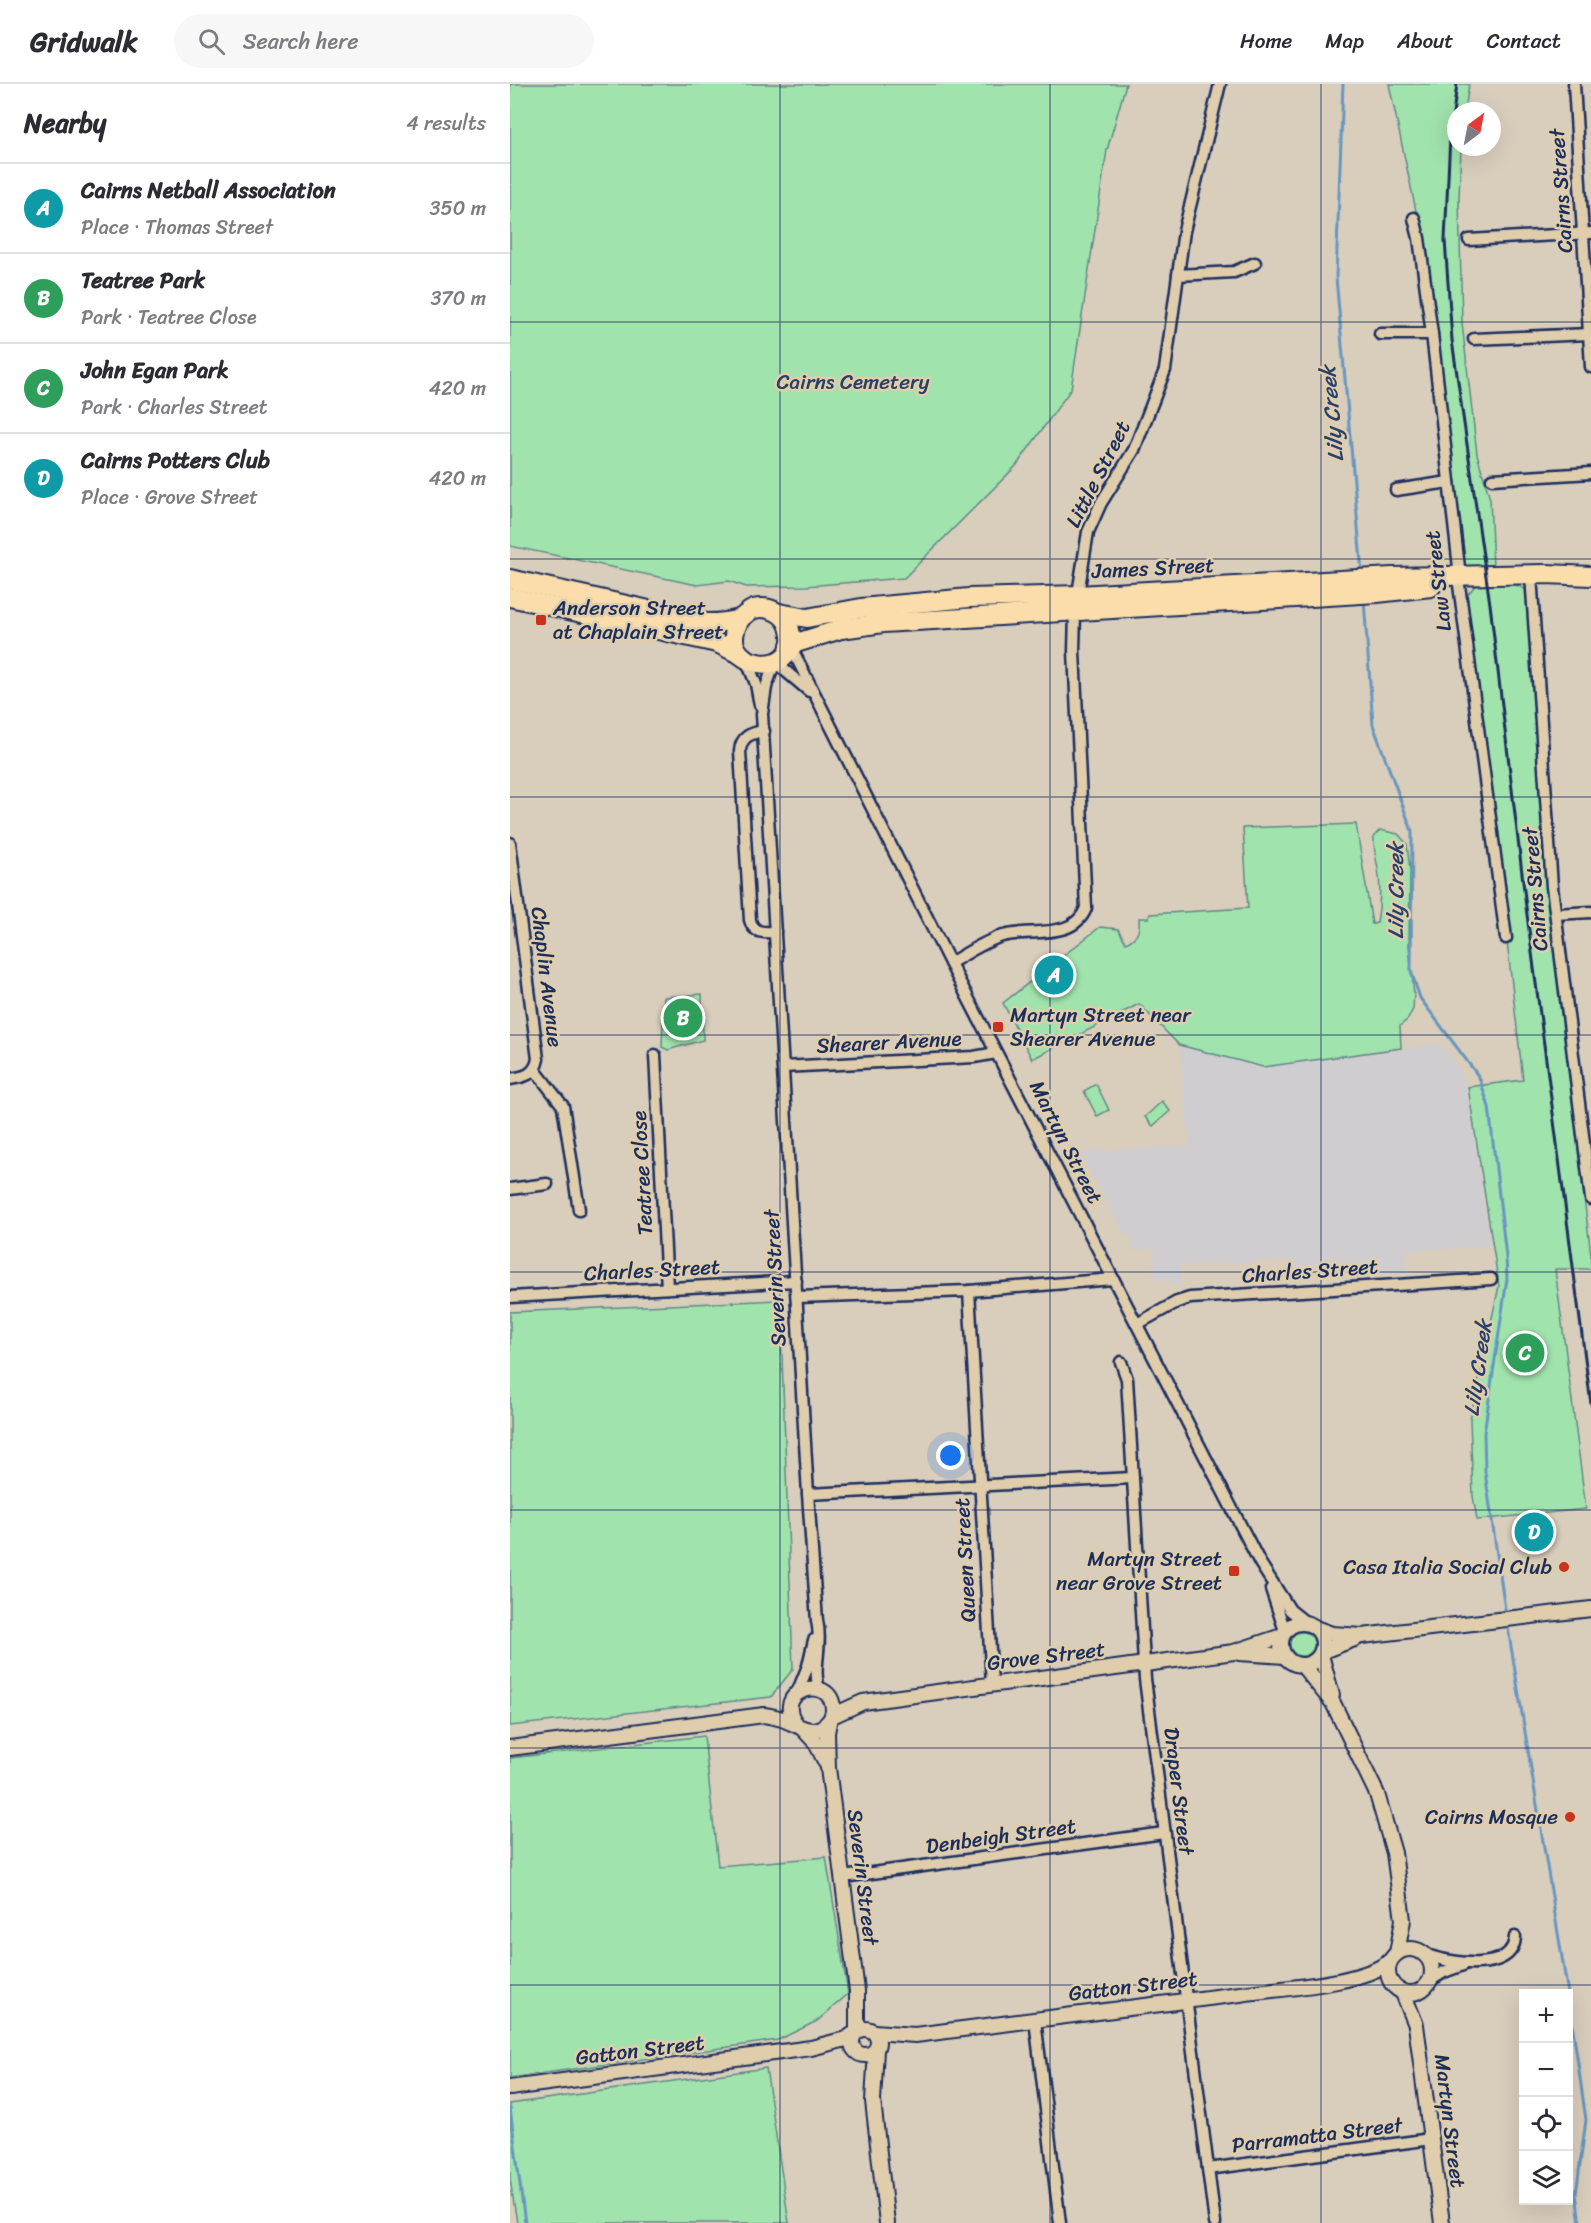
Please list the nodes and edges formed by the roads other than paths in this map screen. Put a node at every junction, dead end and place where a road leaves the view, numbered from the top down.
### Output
1 (1220, 84) edge
2 (1574, 84) edge
3 (1414, 218) dead end
4 (1587, 233) edge
5 (1469, 240) dead end
6 (1256, 263) dead end
7 (1178, 275) junction
8 (1380, 334) dead end
9 (1432, 334) junction
10 (1589, 334) junction
11 (1474, 339) dead end
12 (1591, 367) edge
13 (1591, 473) edge
14 (1492, 479) dead end
15 (1449, 482) junction
16 (1396, 490) dead end
17 (1591, 566) edge
18 (1539, 574) junction
19 (1591, 576) edge
20 (510, 579) edge
21 (1460, 580) junction
22 (510, 597) edge
23 (1077, 604) junction
24 (779, 613) junction
25 (741, 618) junction
26 (790, 645) junction
27 (744, 657) junction
28 (775, 662) junction
29 (813, 695) junction
30 (762, 714) junction
31 (764, 731) junction
32 (510, 843) edge
33 (1591, 912) edge
34 (1556, 914) junction
35 (775, 932) junction
36 (1506, 938) dead end
37 (950, 963) junction
38 (996, 1053) junction
39 (655, 1055) dead end
40 (783, 1066) junction
41 (531, 1073) junction
42 (510, 1079) edge
43 (547, 1184) dead end
44 (510, 1189) edge
45 (1591, 1199) edge
46 (579, 1210) dead end
47 (1113, 1279) junction
48 (1491, 1279) dead end
49 (796, 1281) junction
50 (667, 1288) junction
51 (969, 1291) junction
52 (510, 1297) edge
53 (797, 1297) junction
54 (1137, 1324) junction
55 (1121, 1362) dead end
56 (1133, 1478) junction
57 (980, 1485) junction
58 (808, 1494) junction
59 (1266, 1575) junction
60 (1591, 1609) edge
61 (817, 1621) junction
62 (1305, 1622) junction
63 (1318, 1629) junction
64 (1283, 1634) junction
65 (1362, 1636) junction
66 (1234, 1652) junction
67 (1322, 1653) junction
68 (1285, 1656) junction
69 (1145, 1664) junction
70 (1303, 1666) junction
71 (992, 1684) junction
72 (822, 1692) junction
73 (795, 1696) junction
74 (863, 1702) junction
75 (1333, 1703) junction
76 (764, 1715) junction
77 (830, 1719) junction
78 (800, 1727) junction
79 (510, 1748) edge
80 (828, 1768) junction
81 (1164, 1833) junction
82 (843, 1877) junction
83 (1403, 1920) junction
84 (1515, 1937) dead end
85 (1422, 1953) junction
86 (1393, 1958) junction
87 (1466, 1964) junction
88 (1355, 1978) junction
89 (1429, 1983) junction
90 (1398, 1990) junction
91 (857, 1991) junction
92 (1186, 2001) junction
93 (1035, 2020) junction
94 (1416, 2025) junction
95 (856, 2032) junction
96 (874, 2032) junction
97 (915, 2035) junction
98 (811, 2048) junction
99 (876, 2049) junction
100 (859, 2053) junction
101 (513, 2087) edge
102 (873, 2101) junction
103 (1431, 2139) junction
104 (1208, 2169) junction
105 (887, 2223) edge
106 (1060, 2223) edge
107 (1215, 2223) edge
108 (1442, 2223) edge

1 - 7 street, Little Street
2 - 4 street, Cairns Street
3 - 9 street, Law Street
4 - 5 street
4 - 10 street, Cairns Street
6 - 7 street
7 - 23 street, Little Street
8 - 9 street
9 - 15 street, Law Street
10 - 11 street
10 - 12 street, Cairns Street
13 - 14 street
15 - 16 street
15 - 21 street, Law Street
17 - 18 main road, James Street
18 - 19 main road, James Street
18 - 21 main road, James Street
18 - 34 street, Cairns Street
20 - 25 main road
21 - 23 main road, James Street
21 - 36 street, Law Street
22 - 27 main road
23 - 24 main road, James Street
23 - 26 main road, James Street
23 - 37 street, Little Street
24 - 25 main road
24 - 26 main road
25 - 27 main road
26 - 28 main road
26 - 29 street, Martyn Street
27 - 28 main road
27 - 30 street, Severin Street
28 - 29 street, Martyn Street
28 - 30 street, Severin Street
29 - 37 street, Martyn Street
30 - 31 street, Severin Street
31 - 35 street, Severin Street
31 - 35 street
32 - 41 street, Chaplin Avenue
33 - 34 street
34 - 45 street, Cairns Street
35 - 40 street, Severin Street
37 - 38 street, Martyn Street
38 - 40 street, Shearer Avenue
38 - 47 street, Martyn Street
39 - 50 street, Teatree Close
40 - 49 street, Severin Street
41 - 42 street
41 - 46 street
43 - 44 street
47 - 51 street
47 - 54 street, Martyn Street
48 - 54 street, Charles Street
49 - 50 street, Charles Street
49 - 53 street, Severin Street
50 - 52 street, Charles Street
51 - 53 street
51 - 57 street, Queen Street
53 - 58 street, Severin Street
54 - 59 street, Martyn Street
55 - 56 street, Draper Street
56 - 57 street
56 - 69 street, Draper Street
57 - 58 street
57 - 71 street, Queen Street
58 - 61 street, Severin Street
59 - 62 street, Martyn Street
59 - 64 street, Martyn Street
60 - 65 street
61 - 72 street, Severin Street
61 - 73 street, Severin Street
62 - 63 street
62 - 64 street
63 - 65 street
63 - 67 street
64 - 66 street, Grove Street
64 - 68 street
65 - 67 street
66 - 68 street, Grove Street
66 - 69 street, Grove Street
67 - 70 street
67 - 75 street
68 - 70 street
69 - 71 street, Grove Street
69 - 81 street, Draper Street
70 - 75 street
71 - 74 street, Grove Street
72 - 73 street
72 - 74 street, Grove Street
72 - 77 street
73 - 76 street
73 - 78 street
74 - 77 street, Grove Street
75 - 83 street
76 - 78 street
76 - 79 street
77 - 78 street
77 - 80 street, Severin Street
78 - 80 street, Severin Street
80 - 82 street, Severin Street
81 - 82 street, Denbeigh Street
81 - 92 street, Draper Street
82 - 91 street, Severin Street
83 - 85 street
83 - 86 street
84 - 87 street
85 - 86 street
85 - 87 street
85 - 89 street
86 - 88 street, Gatton Street
86 - 90 street
87 - 89 street
88 - 90 street, Gatton Street
88 - 92 street, Gatton Street
89 - 90 street
89 - 94 street, Martyn Street
90 - 94 street, Martyn Street
91 - 95 street, Severin Street
91 - 96 street, Severin Street
92 - 93 street, Gatton Street
92 - 104 street, Draper Street
93 - 97 street, Gatton Street
93 - 106 street
94 - 103 street, Martyn Street
95 - 96 street
95 - 98 street, Gatton Street
95 - 100 street
96 - 97 street, Gatton Street
96 - 99 street
97 - 99 street, Gatton Street
98 - 100 street, Gatton Street
98 - 101 street, Gatton Street
99 - 100 street
99 - 102 street
100 - 102 street
102 - 105 street
103 - 104 street, Parramatta Street
103 - 108 street, Martyn Street
104 - 107 street, Draper Street

